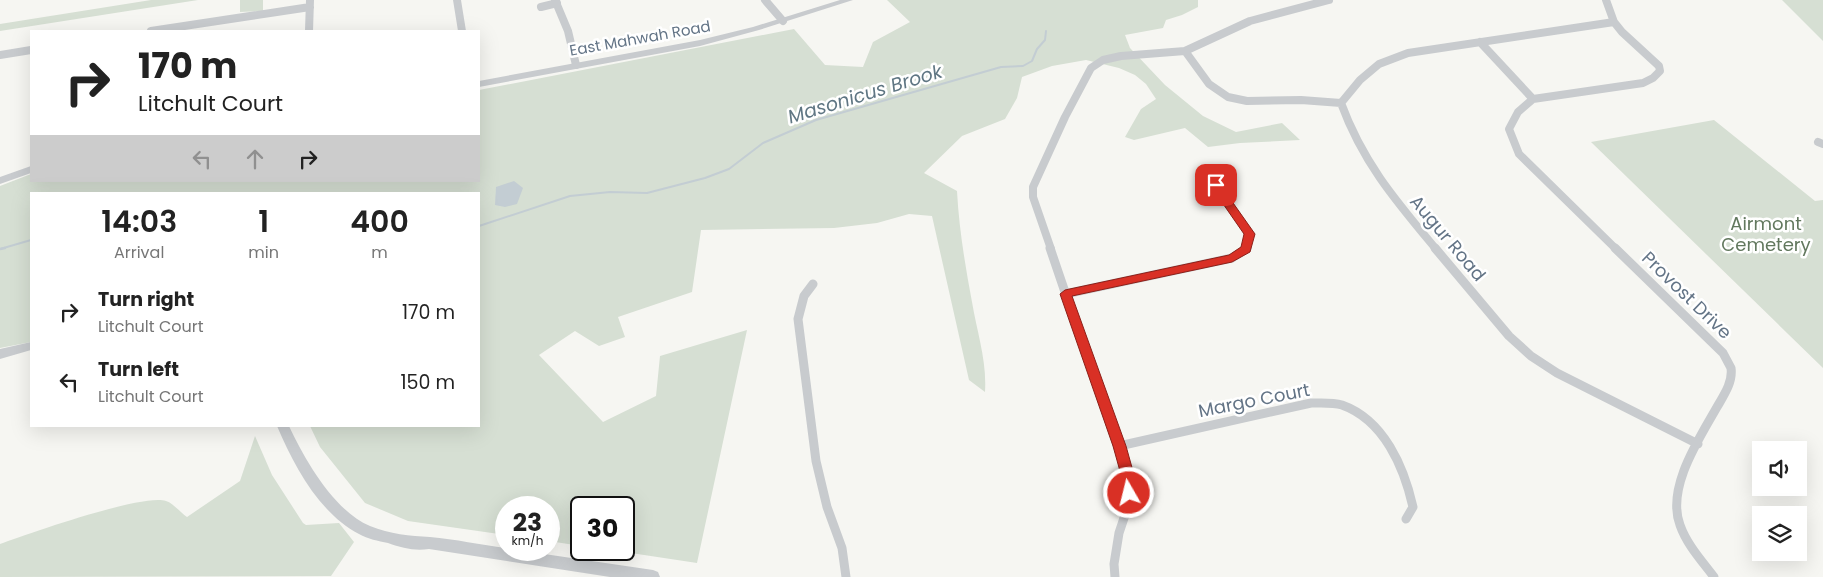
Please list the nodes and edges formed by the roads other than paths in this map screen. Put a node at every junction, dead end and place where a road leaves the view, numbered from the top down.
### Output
1 (456, 0) edge
2 (765, 0) edge
3 (849, 0) edge
4 (1329, 0) edge
5 (1606, 0) edge
6 (556, 2) edge
7 (310, 3) edge
8 (541, 7) dead end
9 (783, 21) junction
10 (1614, 22) junction
11 (157, 30) edge
12 (309, 30) edge
13 (462, 30) edge
14 (1480, 42) junction
15 (30, 50) edge
16 (1185, 51) junction
17 (0, 55) edge
18 (576, 65) junction
19 (480, 84) edge
20 (1533, 99) junction
21 (1341, 103) junction
22 (30, 170) edge
23 (1200, 176) dead end
24 (0, 181) edge
25 (813, 284) dead end
26 (1065, 294) junction
27 (30, 346) edge
28 (0, 354) edge
29 (283, 427) edge
30 (1698, 444) junction
31 (1119, 446) junction
32 (1406, 518) dead end
33 (586, 572) edge
34 (652, 577) edge
35 (846, 577) edge
36 (1115, 577) edge
37 (1714, 577) edge

1 - 13 street
2 - 9 street
3 - 9 street, East Mahwah Road
4 - 16 street
5 - 10 street
6 - 8 street
6 - 18 street
7 - 11 street
7 - 12 street
9 - 18 street, East Mahwah Road
10 - 14 street
10 - 20 street
14 - 20 street
14 - 21 street
15 - 17 street
16 - 21 street
16 - 26 street
18 - 19 street, East Mahwah Road
20 - 30 street, Provost Drive
21 - 30 street, Augur Road
22 - 24 street
23 - 26 street
25 - 35 street
26 - 31 street
27 - 28 street
29 - 33 street
30 - 37 street, Provost Drive
31 - 32 street, Margo Court
31 - 36 street
33 - 34 street

